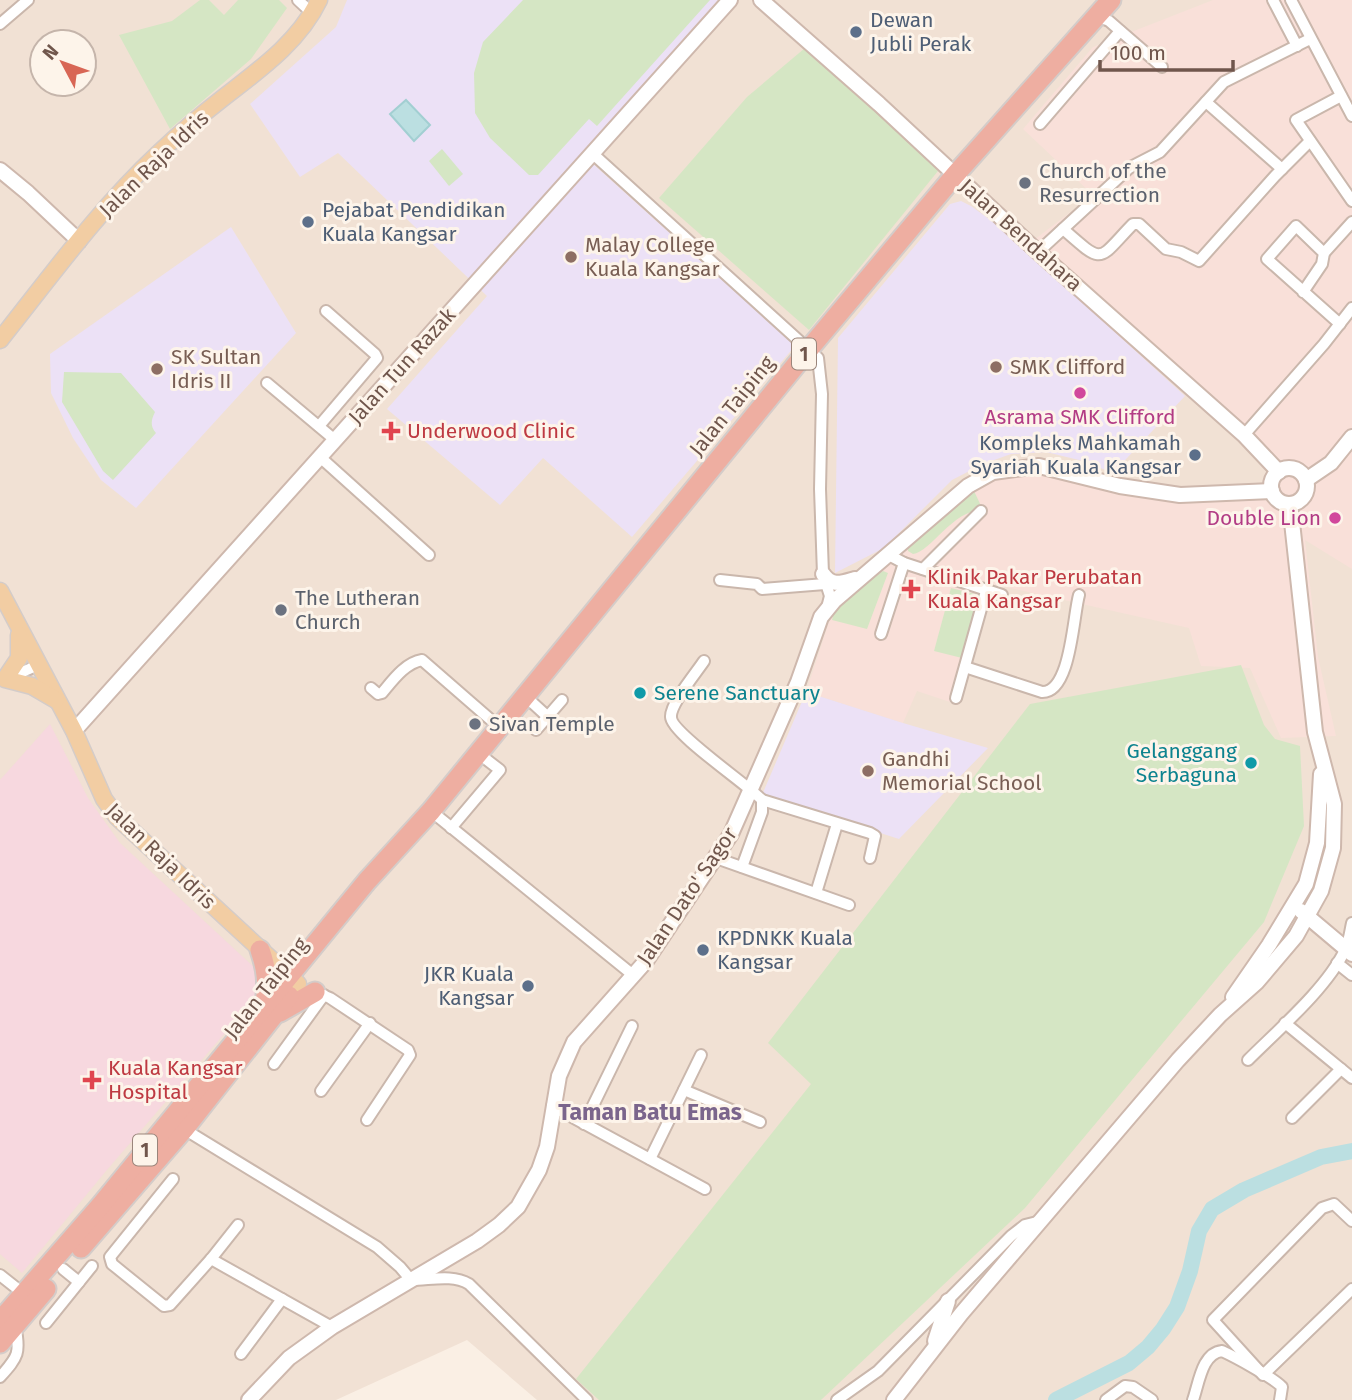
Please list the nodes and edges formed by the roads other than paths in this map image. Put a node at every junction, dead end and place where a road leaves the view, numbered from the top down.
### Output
1 (28, 0) edge
2 (298, 0) edge
3 (730, 0) edge
4 (761, 0) edge
5 (1273, 0) edge
6 (1291, 0) edge
7 (316, 7) edge
8 (1105, 11) edge
9 (0, 23) edge
10 (1120, 31) junction
11 (1310, 39) junction
12 (1297, 46) junction
13 (1162, 67) dead end
14 (1341, 96) junction
15 (1206, 102) junction
16 (1352, 116) edge
17 (1040, 124) dead end
18 (1310, 141) junction
19 (592, 153) junction
20 (1282, 169) junction
21 (0, 170) edge
22 (956, 175) junction
23 (1352, 201) edge
24 (1352, 222) edge
25 (1063, 229) junction
26 (79, 241) junction
27 (1038, 252) junction
28 (1324, 253) junction
29 (1303, 292) junction
30 (1352, 308) edge
31 (326, 311) dead end
32 (1340, 324) junction
33 (0, 340) edge
34 (808, 349) junction
35 (267, 383) dead end
36 (319, 426) junction
37 (1244, 435) junction
38 (1352, 437) edge
39 (335, 440) junction
40 (320, 457) junction
41 (1279, 472) junction
42 (1306, 480) junction
43 (1272, 491) junction
44 (1290, 504) junction
45 (981, 511) dead end
46 (887, 554) junction
47 (429, 555) dead end
48 (904, 564) junction
49 (923, 569) junction
50 (860, 577) junction
51 (720, 580) dead end
52 (0, 591) edge
53 (986, 591) junction
54 (828, 594) junction
55 (1002, 595) dead end
56 (1079, 595) dead end
57 (19, 628) junction
58 (881, 634) dead end
59 (704, 662) dead end
60 (38, 665) junction
61 (965, 667) junction
62 (3, 679) edge
63 (371, 688) dead end
64 (524, 696) junction
65 (956, 698) dead end
66 (562, 700) dead end
67 (58, 701) junction
68 (548, 717) junction
69 (499, 727) junction
70 (537, 730) dead end
71 (74, 732) junction
72 (478, 753) junction
73 (1321, 759) junction
74 (751, 789) junction
75 (762, 800) junction
76 (431, 811) junction
77 (837, 824) junction
78 (451, 828) junction
79 (398, 849) junction
80 (716, 858) junction
81 (870, 858) dead end
82 (741, 867) junction
83 (816, 893) junction
84 (849, 905) dead end
85 (1294, 906) junction
86 (1307, 916) junction
87 (1352, 923) edge
88 (260, 950) junction
89 (1349, 951) edge
90 (306, 956) junction
91 (1337, 963) junction
92 (633, 975) junction
93 (1352, 975) edge
94 (306, 987) junction
95 (268, 1012) junction
96 (1220, 1015) junction
97 (370, 1023) junction
98 (1285, 1023) junction
99 (632, 1026) dead end
100 (701, 1055) dead end
101 (1248, 1060) dead end
102 (274, 1064) dead end
103 (1341, 1069) junction
104 (1352, 1078) edge
105 (684, 1090) junction
106 (321, 1091) dead end
107 (552, 1106) junction
108 (1292, 1118) dead end
109 (367, 1120) dead end
110 (760, 1122) dead end
111 (584, 1124) junction
112 (184, 1129) junction
113 (650, 1159) junction
114 (173, 1179) dead end
115 (139, 1184) junction
116 (705, 1189) dead end
117 (157, 1199) junction
118 (101, 1205) junction
119 (1042, 1220) junction
120 (1352, 1221) edge
121 (237, 1225) dead end
122 (211, 1259) junction
123 (92, 1266) dead end
124 (63, 1269) junction
125 (0, 1275) edge
126 (411, 1280) junction
127 (79, 1282) junction
128 (1352, 1289) edge
129 (24, 1294) junction
130 (282, 1299) junction
131 (948, 1301) junction
132 (7, 1323) edge
133 (46, 1323) dead end
134 (332, 1327) junction
135 (0, 1343) edge
136 (933, 1349) junction
137 (241, 1354) dead end
138 (1263, 1375) junction
139 (0, 1377) edge
140 (249, 1400) edge
141 (587, 1400) edge
142 (837, 1400) edge
143 (894, 1400) edge
144 (1107, 1400) edge
145 (1152, 1400) edge
146 (1193, 1400) edge
147 (1280, 1400) edge

1 - 9 street
2 - 7 street
3 - 19 main road, Jalan Tun Razak
4 - 22 main road, Jalan Bendahara
5 - 12 street
6 - 11 street
7 - 26 main road, Jalan Raja Idris
8 - 10 street
8 - 22 highway, Jalan Taiping / 1
10 - 13 street
10 - 17 street
11 - 12 street
11 - 14 street
12 - 15 street
14 - 16 street
14 - 18 street
15 - 20 street
15 - 25 street
18 - 20 street
18 - 23 street
19 - 34 street
19 - 39 main road, Jalan Tun Razak
20 - 25 street
21 - 26 main road
22 - 27 main road, Jalan Bendahara
22 - 34 highway, Jalan Taiping / 1
24 - 28 street
25 - 27 street
26 - 33 main road, Jalan Raja Idris
27 - 37 main road, Jalan Bendahara
28 - 29 street
28 - 29 street
29 - 32 street
30 - 32 street
31 - 36 street
32 - 37 street
34 - 54 street
34 - 64 highway, Jalan Taiping / 1
35 - 36 street
36 - 39 street
37 - 41 main road, Jalan Bendahara
38 - 42 main road
39 - 40 main road, Jalan Tun Razak
40 - 47 street
40 - 71 main road, Jalan Tun Razak
41 - 42 main road
41 - 43 main road
42 - 44 main road
43 - 44 main road
43 - 46 main road, Jalan Dato' Sagor
44 - 73 main road
45 - 49 street
46 - 48 street
46 - 50 main road, Jalan Dato' Sagor
48 - 49 street
48 - 58 street
49 - 53 street
50 - 54 main road, Jalan Dato' Sagor
50 - 54 main road
51 - 54 street
52 - 57 main road, Jalan Raja Idris
53 - 55 street
53 - 61 street
54 - 74 main road, Jalan Dato' Sagor
56 - 61 street
57 - 60 main road, Jalan Raja Idris
57 - 62 main road
59 - 74 street
60 - 62 street
60 - 67 main road, Jalan Raja Idris
61 - 65 street
62 - 67 main road
63 - 69 street
64 - 68 street
64 - 69 highway, Jalan Taiping / 1
66 - 68 street
67 - 71 main road, Jalan Raja Idris
68 - 70 street
69 - 72 highway, Jalan Taiping / 1
71 - 88 main road, Jalan Raja Idris
72 - 76 highway, Jalan Taiping / 1
72 - 78 street
73 - 85 main road
73 - 86 main road
74 - 75 street
74 - 80 main road, Jalan Dato' Sagor
75 - 77 street
75 - 82 street
76 - 78 street
76 - 79 highway, Jalan Taiping / 1
77 - 81 street
77 - 83 street
78 - 92 street
79 - 90 highway, Jalan Taiping / 1
79 - 94 highway, Jalan Taiping / 1
80 - 82 street
80 - 92 main road, Jalan Dato' Sagor
82 - 83 street
83 - 84 street
85 - 86 main road
85 - 96 main road
86 - 89 main road
86 - 96 main road
87 - 89 street
88 - 90 highway
88 - 94 main road, Jalan Raja Idris
88 - 95 highway
89 - 91 street
90 - 94 highway, Jalan Taiping / 1
91 - 93 street
91 - 98 street
92 - 107 main road, Jalan Dato' Sagor
94 - 95 highway, Jalan Taiping / 1
94 - 95 highway
94 - 97 street
94 - 102 street
95 - 112 highway, Jalan Taiping / 1
95 - 118 highway, Jalan Taiping / 1
96 - 119 main road
97 - 106 street
97 - 109 street
98 - 101 street
98 - 103 street
99 - 111 street
100 - 105 street
103 - 104 street
103 - 108 street
105 - 110 street
105 - 113 street
107 - 111 street
107 - 126 main road, Jalan Dato' Sagor
111 - 113 street
112 - 115 highway, Jalan Taiping / 1
112 - 126 street
113 - 116 street
114 - 117 street
115 - 117 street
115 - 118 highway
115 - 124 highway, Jalan Taiping / 1
117 - 122 street
118 - 129 highway, Jalan Taiping / 1
119 - 131 street
119 - 136 main road
120 - 138 street
121 - 122 street
122 - 130 street
123 - 127 street
124 - 127 street
124 - 132 highway, Jalan Taiping / 1
125 - 129 street
126 - 134 main road, Jalan Dato' Sagor
126 - 141 street
127 - 133 street
128 - 138 street
129 - 132 highway, Jalan Taiping / 1
130 - 134 street
130 - 137 street
131 - 136 main road
131 - 142 street
132 - 135 highway, Jalan Taiping / 1
132 - 139 street
134 - 140 main road, Jalan Dato' Sagor
136 - 143 main road
138 - 146 street
138 - 147 street
144 - 145 street

